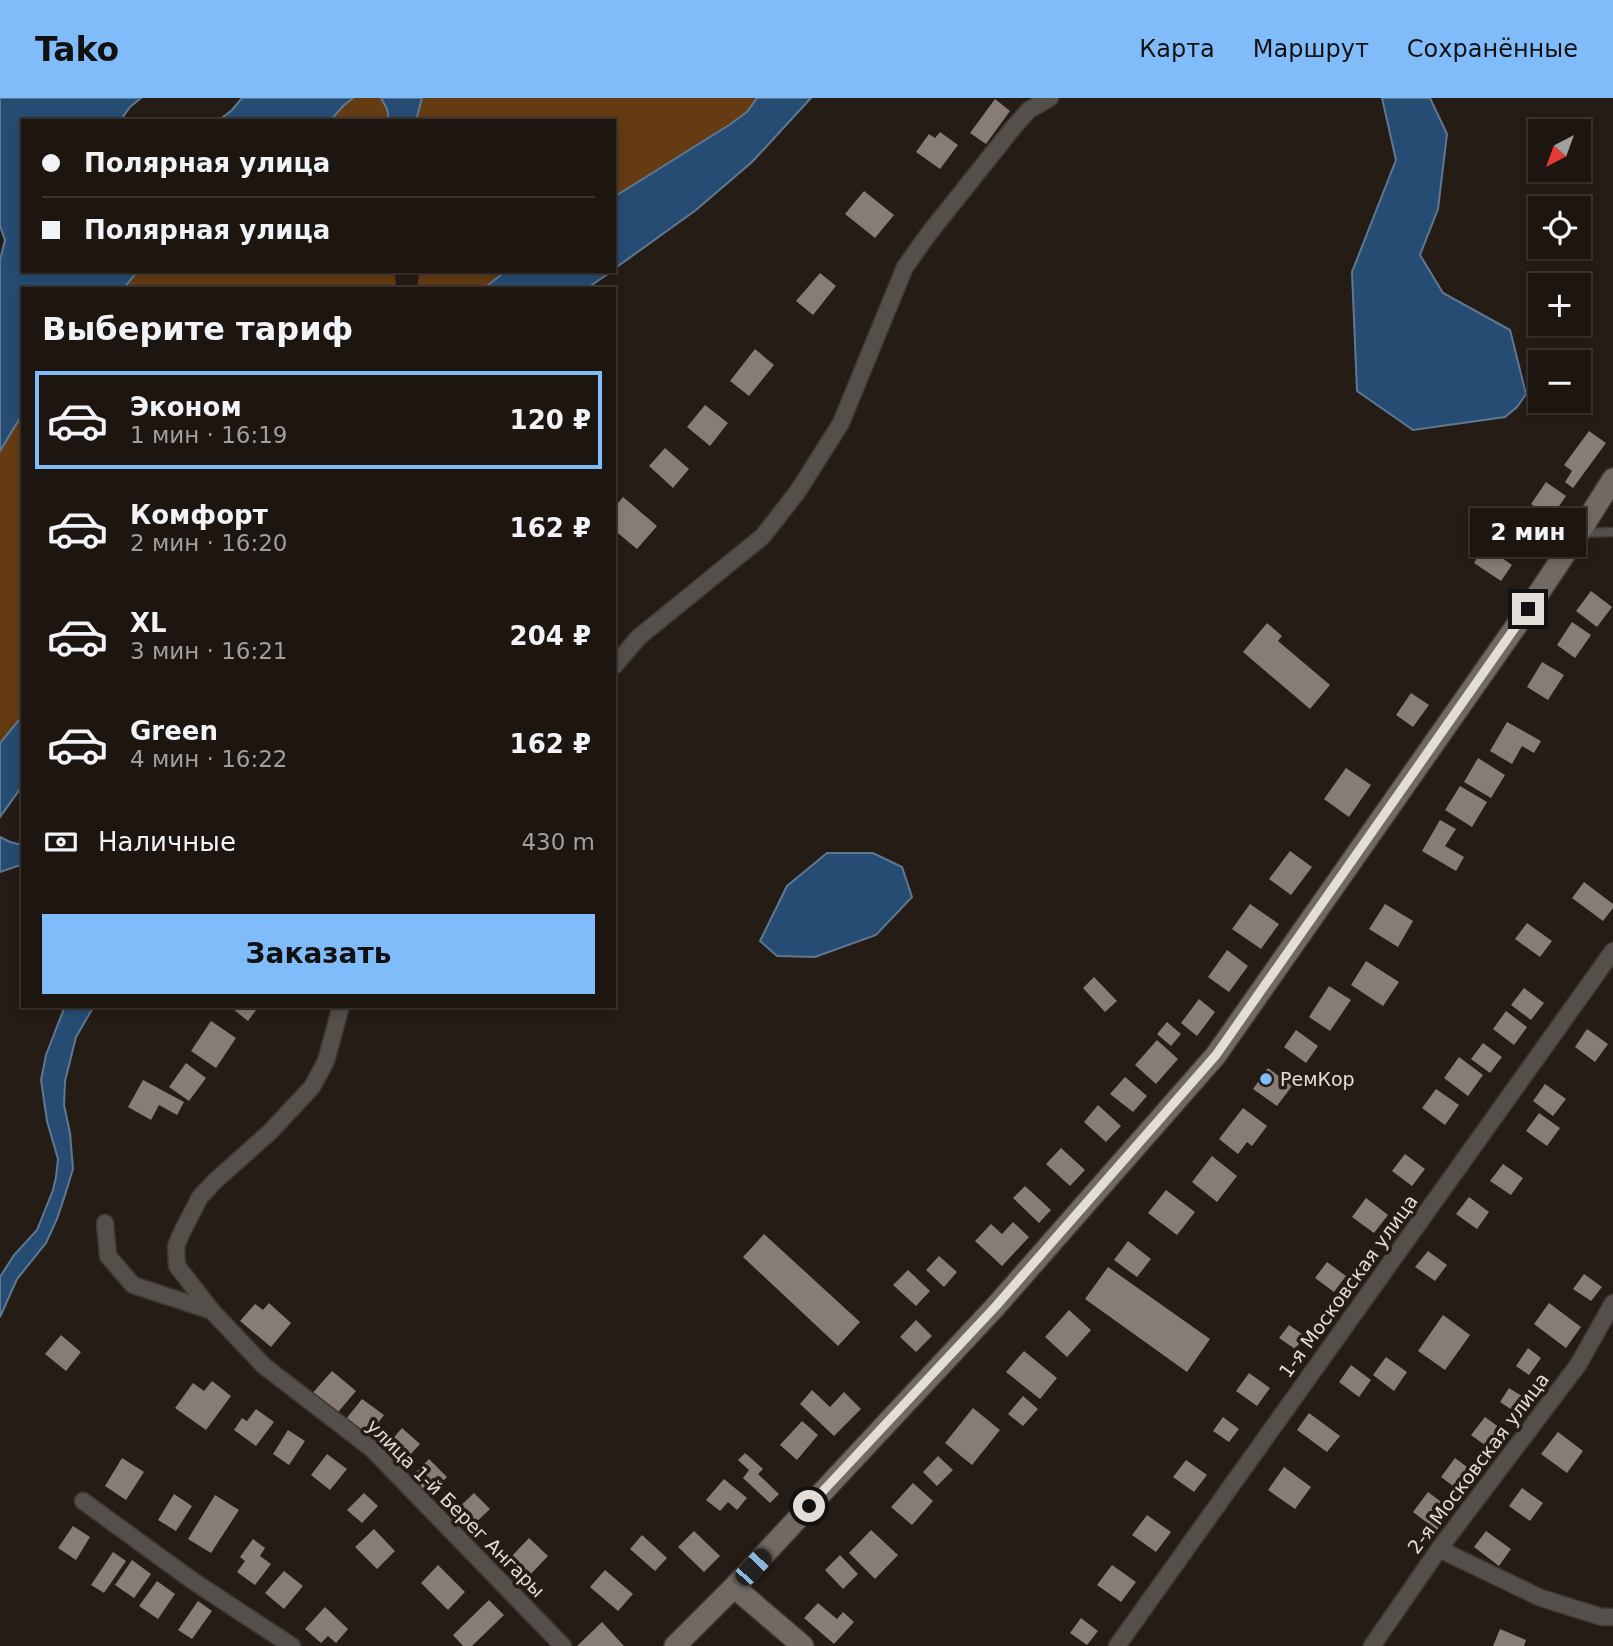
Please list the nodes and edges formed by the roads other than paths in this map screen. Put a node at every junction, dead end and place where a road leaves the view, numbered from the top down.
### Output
1 (1050, 98) edge
2 (1613, 479) edge
3 (1613, 532) edge
4 (1579, 533) junction
5 (616, 664) edge
6 (1613, 950) edge
7 (340, 1008) edge
8 (106, 1223) dead end
9 (1613, 1303) edge
10 (212, 1311) junction
11 (83, 1501) dead end
12 (1438, 1549) junction
13 (734, 1587) junction
14 (1613, 1617) edge
15 (292, 1646) edge
16 (563, 1646) edge
17 (675, 1646) edge
18 (803, 1646) edge
19 (1118, 1646) edge
20 (1372, 1646) edge

1 - 5 street
2 - 4 main road
3 - 4 lane
4 - 13 main road
6 - 19 street, 1-я Московская улица
7 - 10 street
8 - 10 street, улица 1-й Берег Ангары
9 - 12 street, 2-я Московская улица
10 - 16 street, улица 1-й Берег Ангары
11 - 15 street
12 - 14 street
12 - 20 street, 2-я Московская улица
13 - 17 main road
13 - 18 main road

